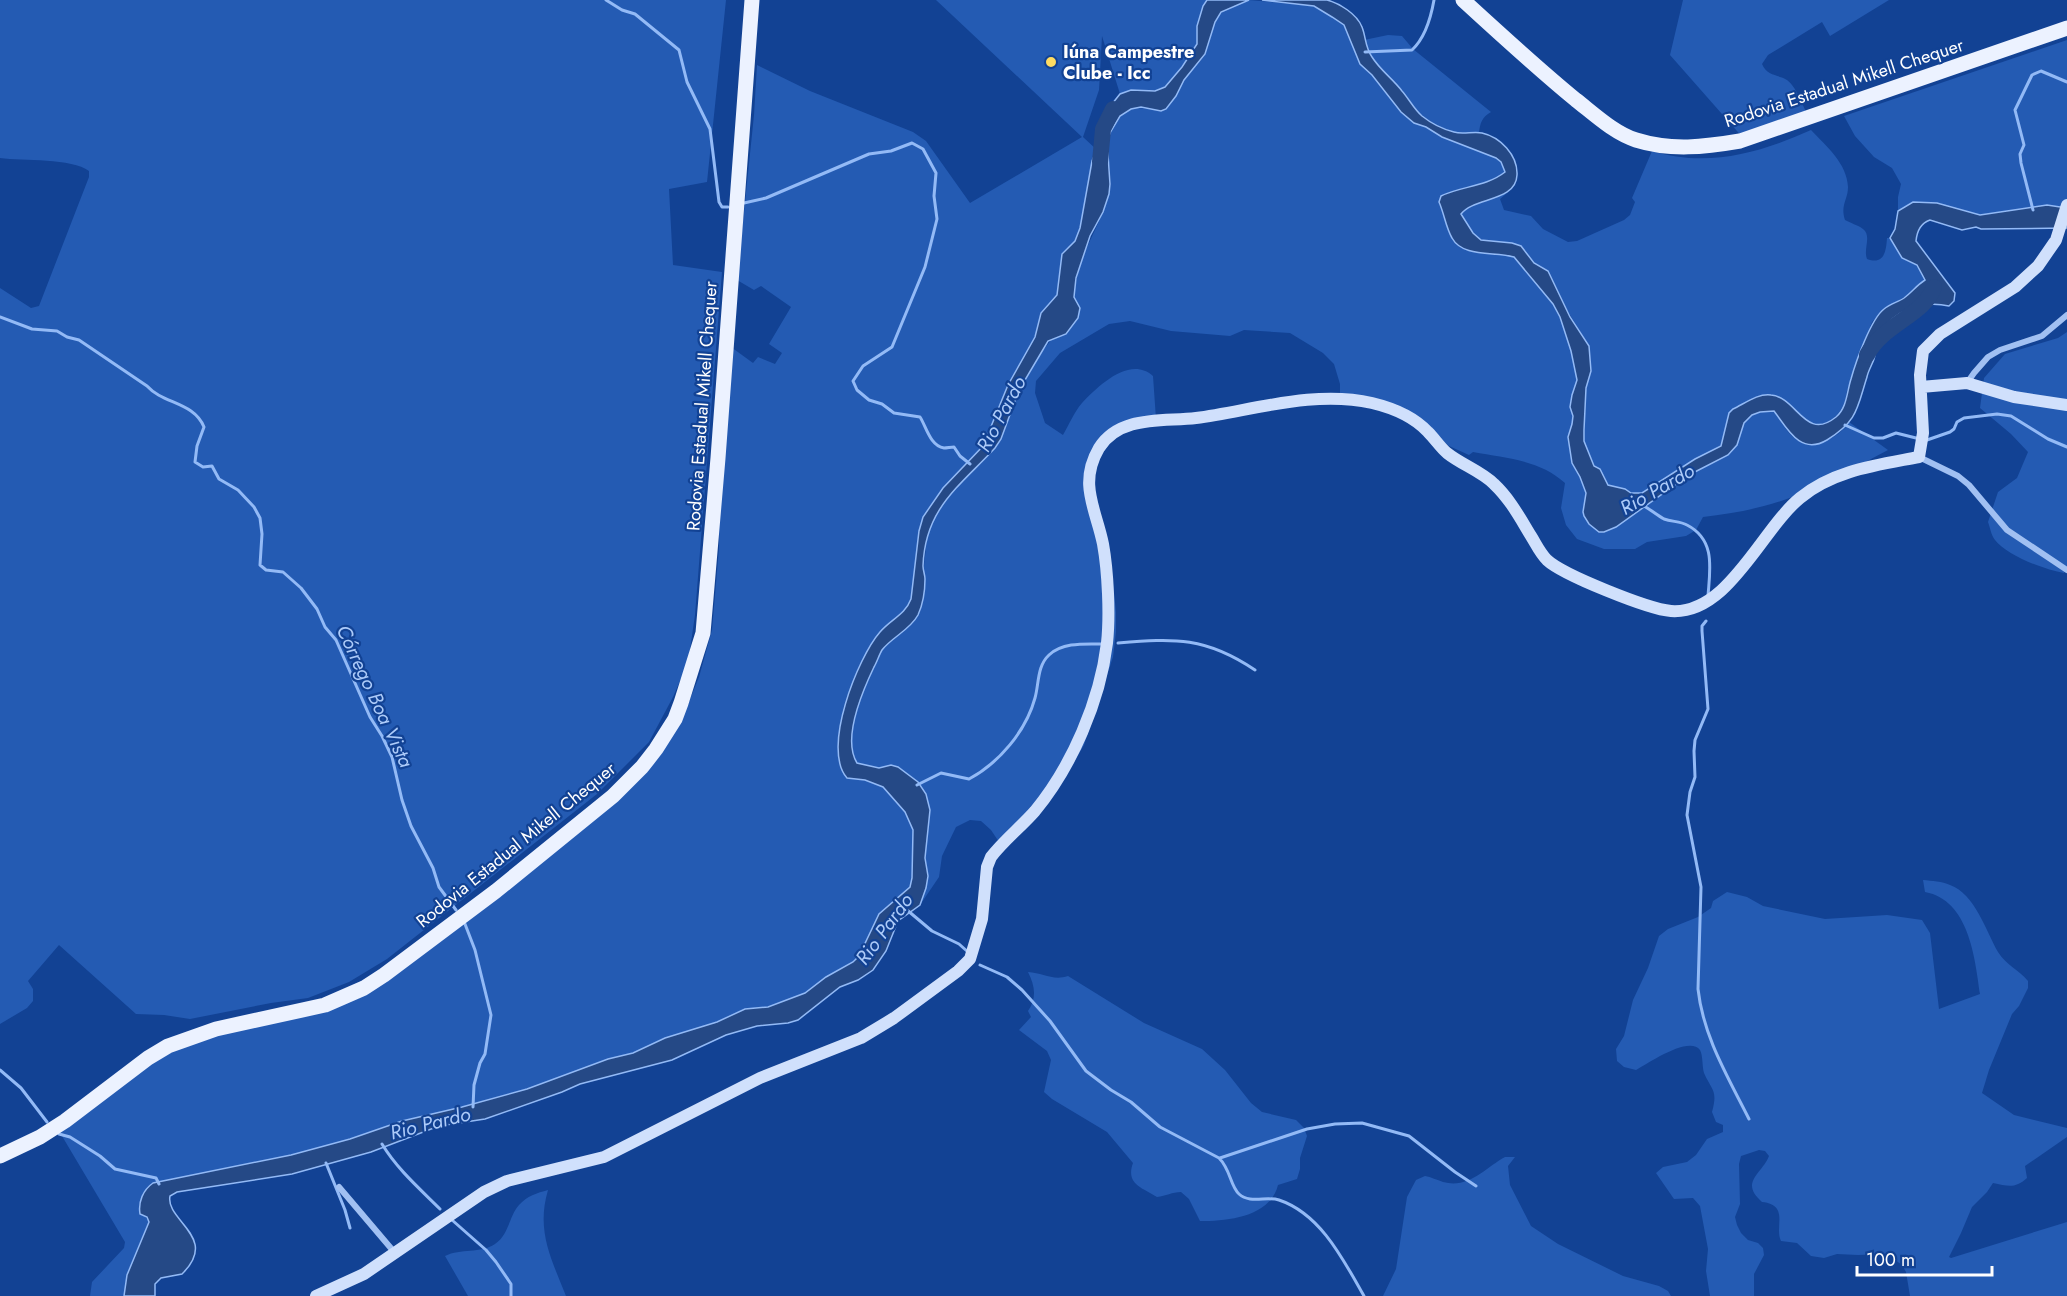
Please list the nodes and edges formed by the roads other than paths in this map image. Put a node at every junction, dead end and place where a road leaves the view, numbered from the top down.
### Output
1 (752, 0) edge
2 (1462, 0) edge
3 (2067, 27) edge
4 (2067, 205) edge
5 (2067, 315) edge
6 (1967, 383) junction
7 (1921, 387) junction
8 (2067, 405) edge
9 (1921, 445) junction
10 (2067, 570) edge
11 (0, 1156) edge
12 (339, 1187) dead end
13 (396, 1254) junction
14 (316, 1296) edge

1 - 11 main road, Rodovia Estadual Mikell Chequer
2 - 3 main road, Rodovia Estadual Mikell Chequer
4 - 7 street
5 - 6 street
6 - 7 street
6 - 8 street
7 - 9 street
9 - 10 street
9 - 13 street
12 - 13 street
13 - 14 street

